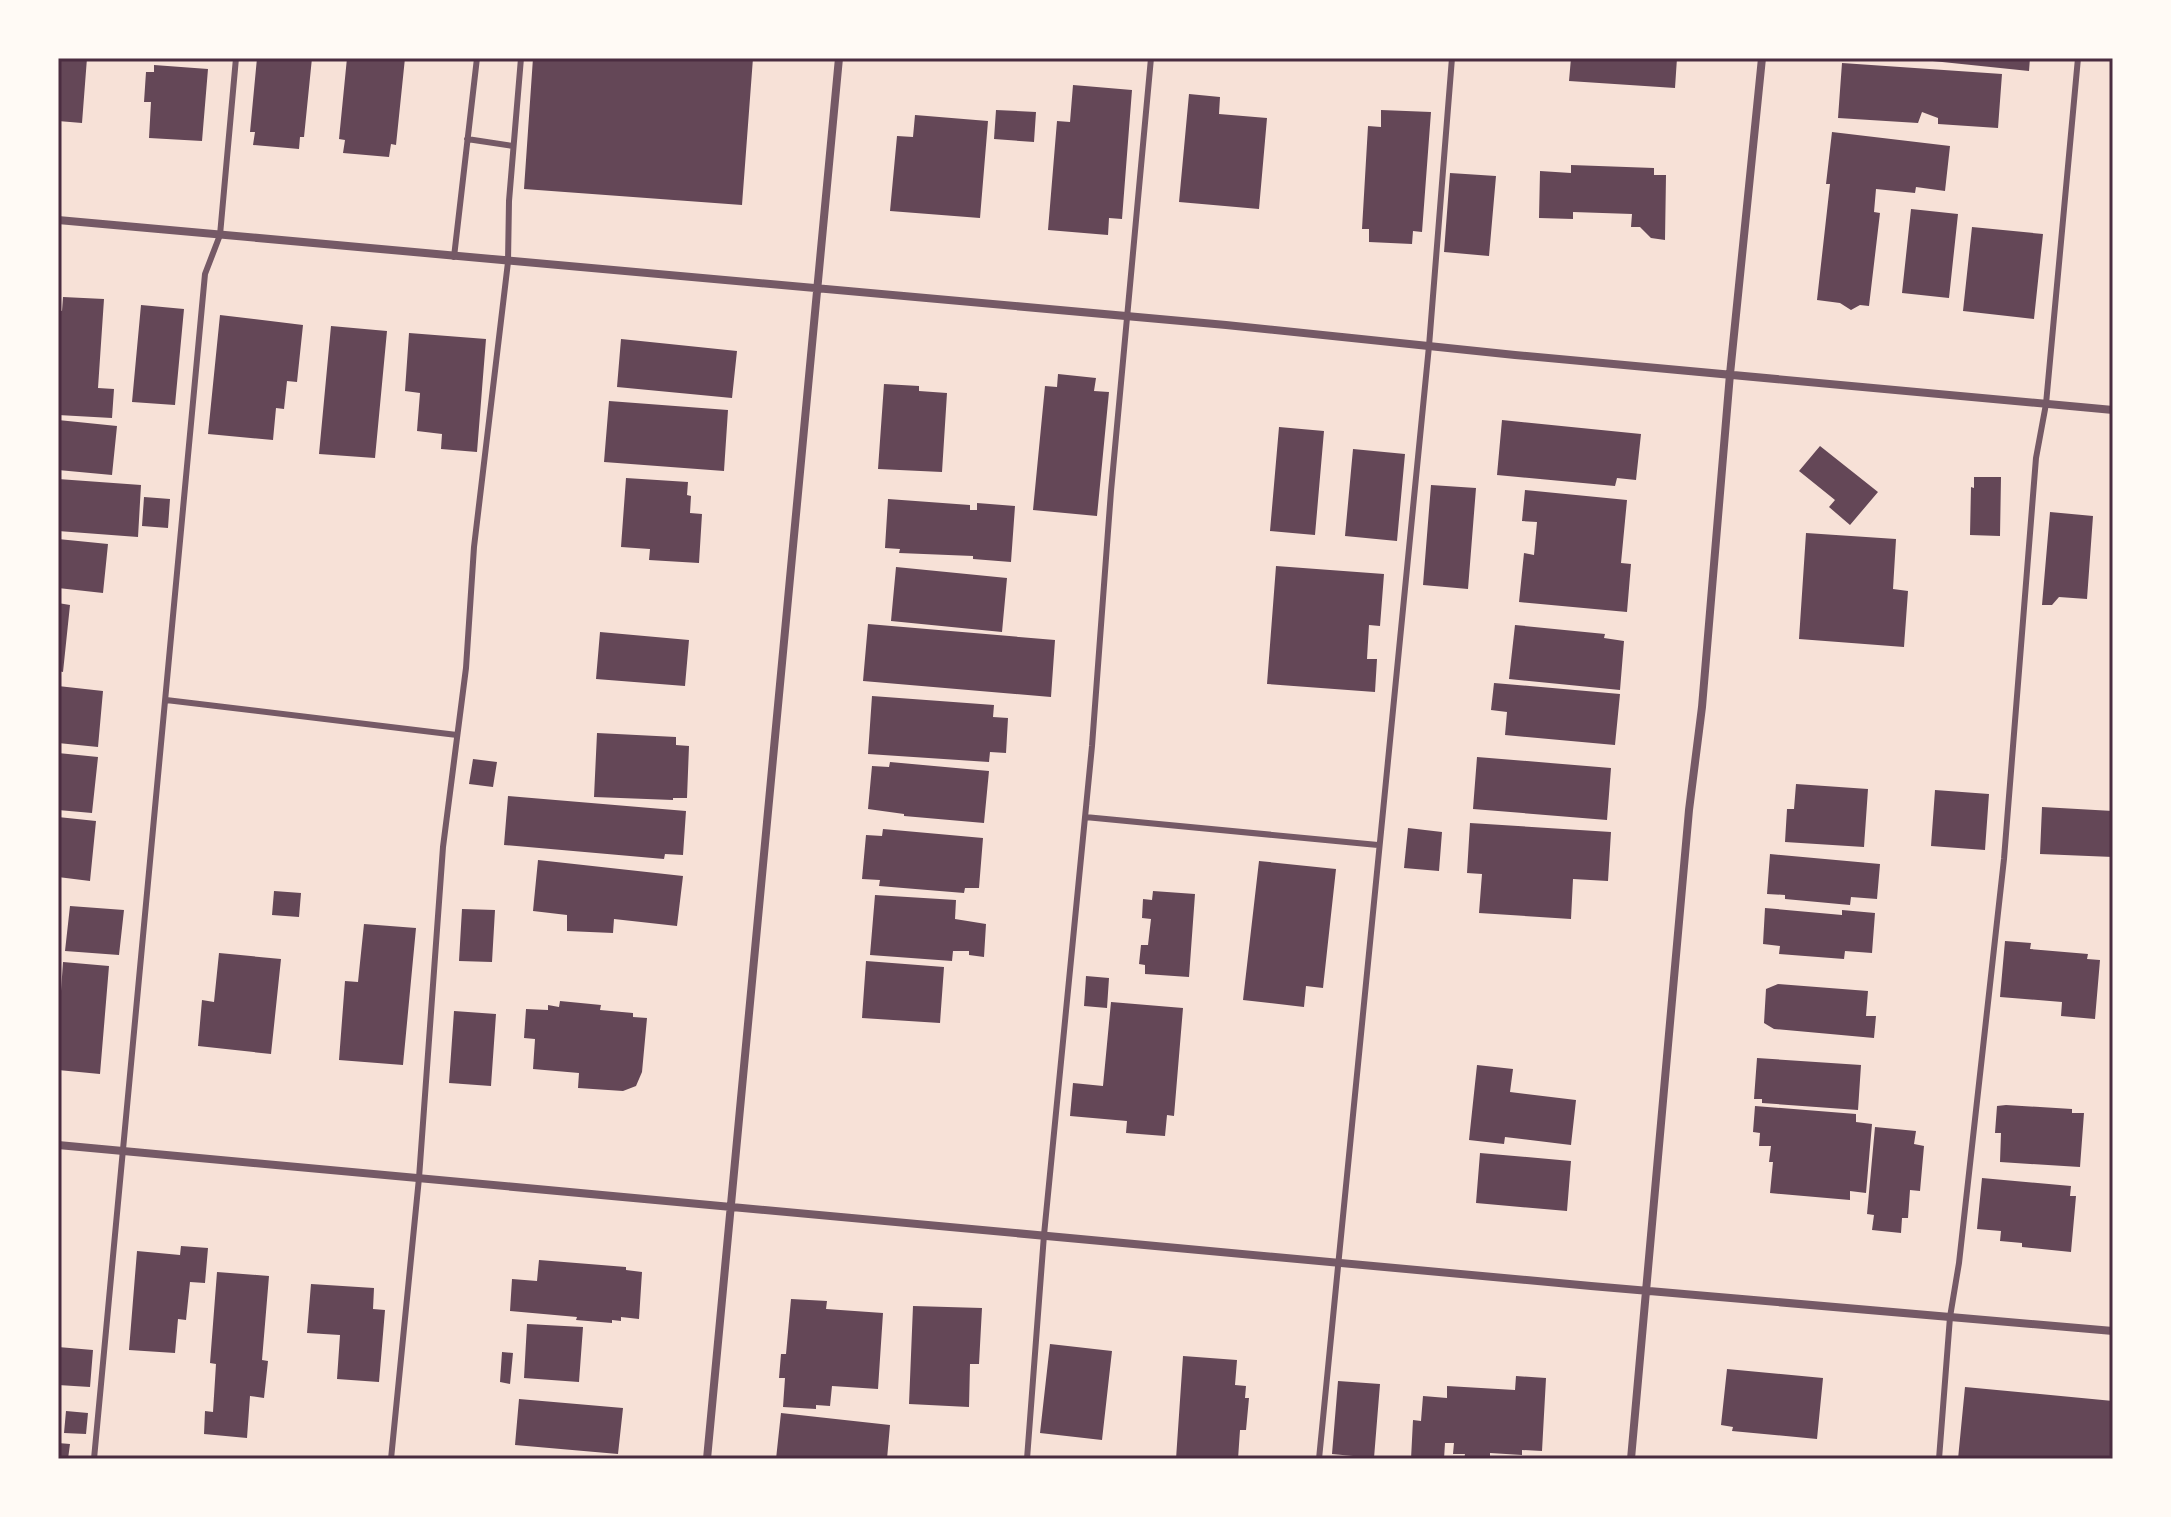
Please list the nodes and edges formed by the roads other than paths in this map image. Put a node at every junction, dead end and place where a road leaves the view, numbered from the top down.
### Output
1 (236, 58) edge
2 (477, 58) edge
3 (521, 58) edge
4 (839, 58) edge
5 (1151, 58) edge
6 (1452, 58) edge
7 (1762, 58) edge
8 (2078, 58) edge
9 (467, 139) junction
10 (513, 146) junction
11 (58, 220) edge
12 (220, 235) junction
13 (454, 257) junction
14 (508, 262) junction
15 (817, 289) junction
16 (1127, 317) junction
17 (1429, 346) junction
18 (1730, 374) junction
19 (2046, 404) junction
20 (2113, 410) edge
21 (166, 700) junction
22 (457, 735) junction
23 (1085, 817) junction
24 (1378, 845) junction
25 (58, 1145) edge
26 (123, 1151) junction
27 (419, 1178) junction
28 (730, 1205) junction
29 (1044, 1235) junction
30 (1336, 1263) junction
31 (1646, 1291) junction
32 (1950, 1317) junction
33 (2113, 1331) edge
34 (94, 1459) edge
35 (391, 1459) edge
36 (707, 1459) edge
37 (1027, 1459) edge
38 (1319, 1459) edge
39 (1631, 1459) edge
40 (1939, 1459) edge

1 - 12 lane
2 - 9 lane
3 - 10 lane
4 - 15 street
5 - 16 lane
6 - 17 lane
7 - 18 street
8 - 19 lane
9 - 10 lane
9 - 13 lane
10 - 14 lane
11 - 12 street
12 - 13 street
12 - 21 lane
13 - 14 street
14 - 15 street
14 - 22 lane
15 - 16 street
15 - 28 street
16 - 17 street
16 - 23 lane
17 - 18 street
17 - 24 lane
18 - 19 street
18 - 31 street
19 - 20 street
19 - 32 lane
21 - 22 lane
21 - 26 lane
22 - 27 lane
23 - 24 lane
23 - 29 lane
24 - 30 lane
25 - 26 street
26 - 27 street
26 - 34 lane
27 - 28 street
27 - 35 lane
28 - 29 street
28 - 36 street
29 - 30 street
29 - 37 lane
30 - 31 street
30 - 38 lane
31 - 32 street
31 - 39 street
32 - 33 street
32 - 40 lane

